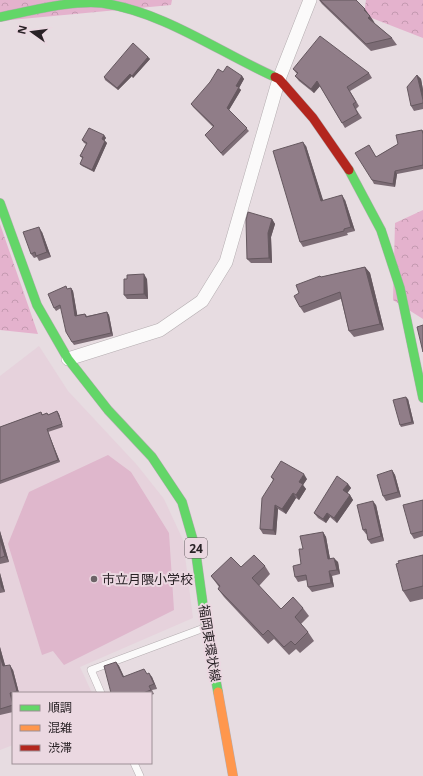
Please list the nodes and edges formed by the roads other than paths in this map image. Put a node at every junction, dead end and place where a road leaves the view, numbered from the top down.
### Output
1 (310, 0) edge
2 (0, 17) edge
3 (279, 79) junction
4 (0, 203) edge
5 (68, 359) junction
6 (423, 398) edge
7 (206, 627) junction
8 (101, 692) edge
9 (134, 764) edge
10 (140, 776) edge
11 (233, 776) edge

1 - 3 street
2 - 3 street
3 - 5 street
3 - 6 street
4 - 5 street, 24
5 - 7 street, 福岡東環状線 / 24
7 - 8 lane
7 - 11 street, 福岡東環状線 / 24
9 - 10 lane

